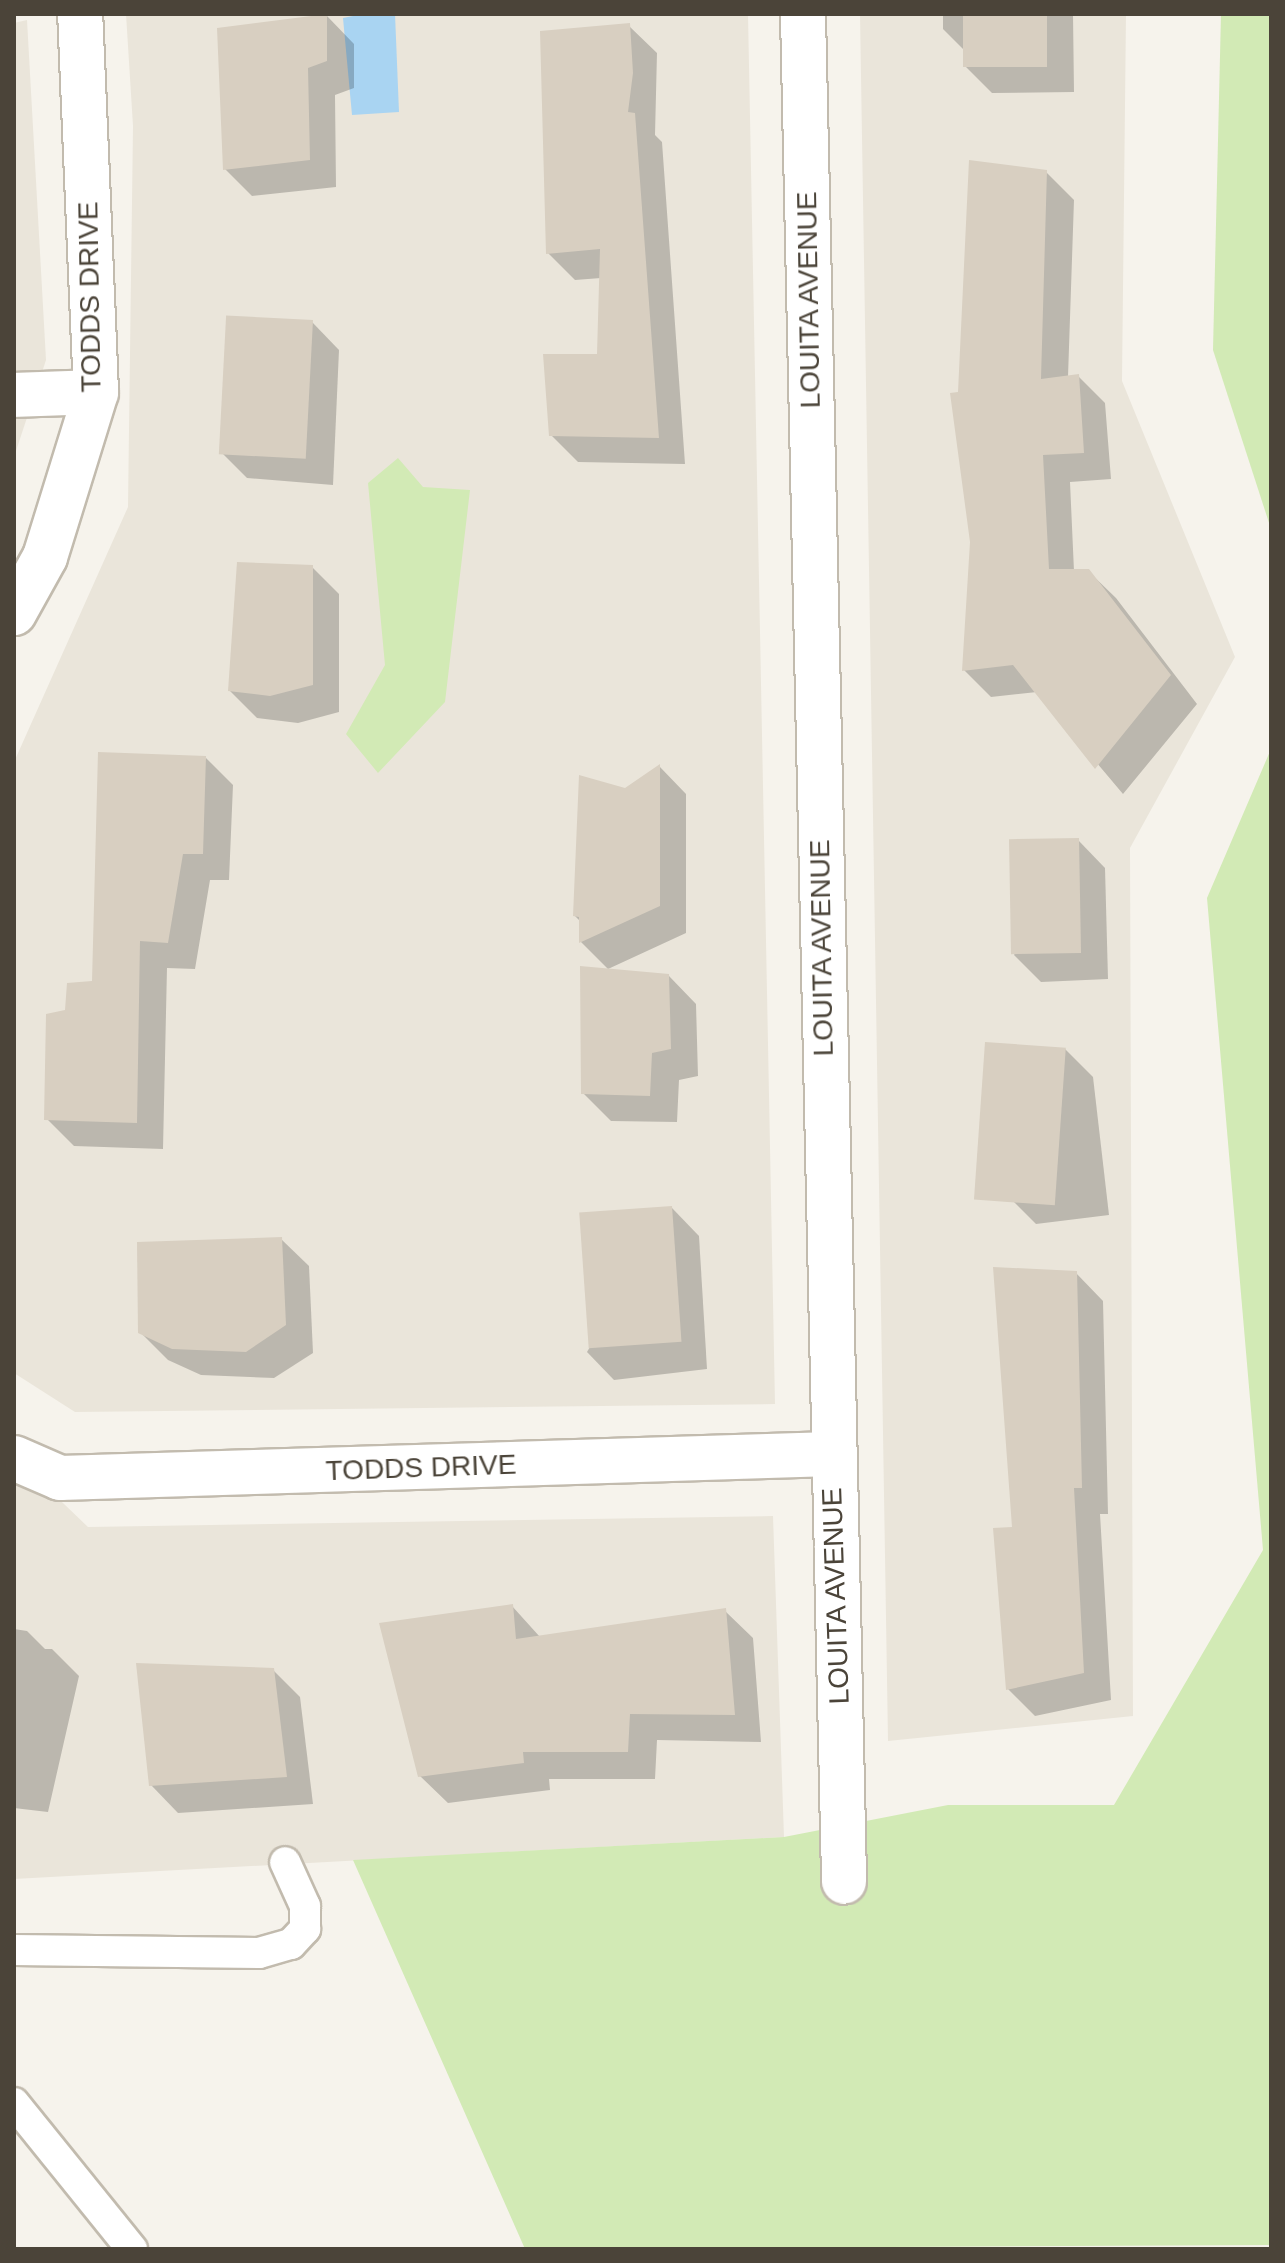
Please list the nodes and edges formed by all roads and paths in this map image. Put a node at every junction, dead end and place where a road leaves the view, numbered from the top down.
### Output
1 (80, 14) edge
2 (803, 14) edge
3 (96, 392) junction
4 (14, 395) edge
5 (14, 613) edge
6 (832, 1454) junction
7 (14, 1458) edge
8 (285, 1862) dead end
9 (844, 1882) dead end
10 (14, 1950) edge
11 (14, 2103) edge
12 (132, 2249) edge

1 - 3 street, TODDS DRIVE
2 - 6 street, LOUITA AVENUE
3 - 4 street
3 - 5 street, TODDS DRIVE
6 - 7 street, TODDS DRIVE
6 - 9 street, LOUITA AVENUE
8 - 10 lane
11 - 12 lane

